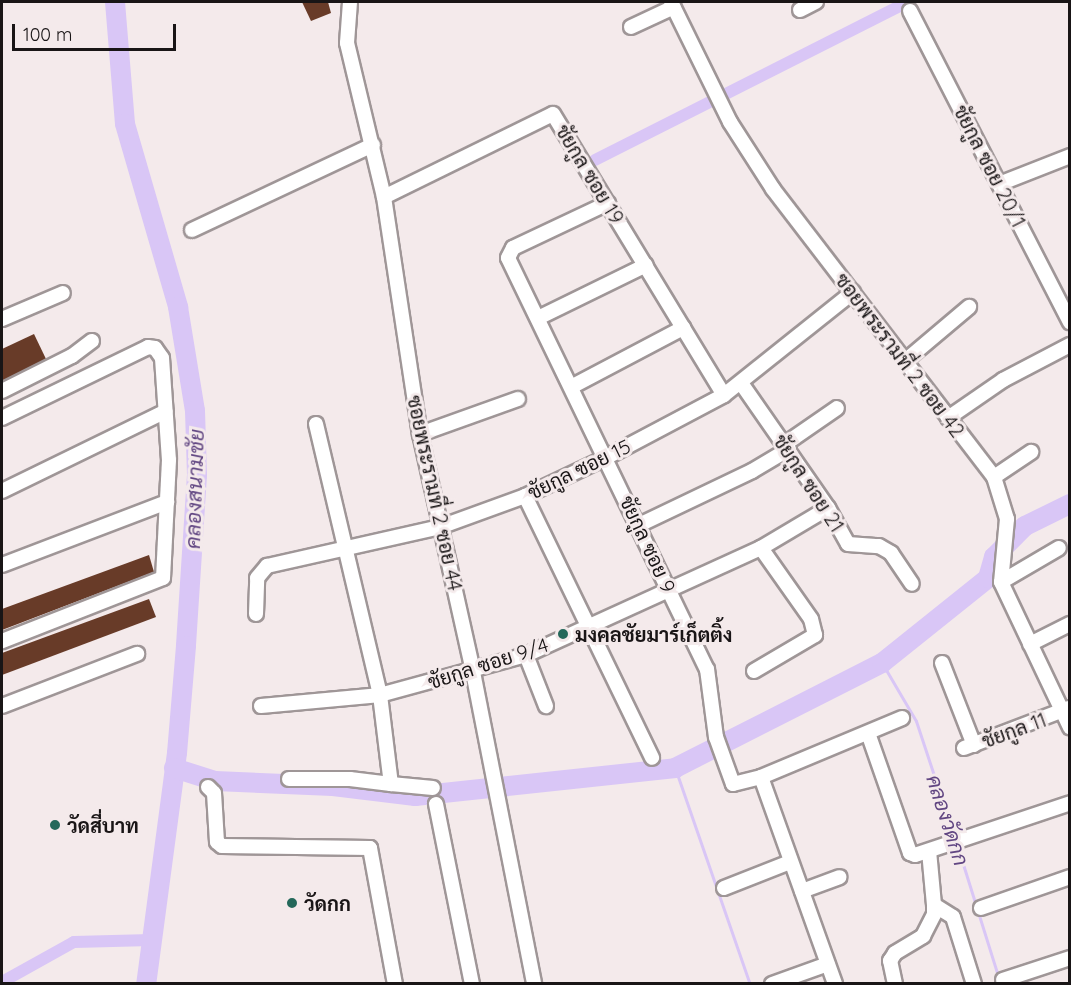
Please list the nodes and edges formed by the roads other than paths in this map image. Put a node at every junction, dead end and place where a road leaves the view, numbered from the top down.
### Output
1 (350, 2) edge
2 (816, 2) edge
3 (673, 4) edge
4 (800, 10) dead end
5 (910, 11) dead end
6 (631, 27) dead end
7 (373, 145) junction
8 (1070, 156) edge
9 (999, 184) junction
10 (384, 197) junction
11 (608, 203) junction
12 (192, 230) dead end
13 (646, 265) junction
14 (852, 292) junction
15 (63, 293) dead end
16 (969, 307) dead end
17 (538, 318) junction
18 (2, 319) edge
19 (1070, 322) edge
20 (683, 328) junction
21 (92, 341) dead end
22 (1070, 345) edge
23 (905, 361) junction
24 (741, 383) junction
25 (571, 387) junction
26 (2, 391) edge
27 (724, 395) junction
28 (518, 399) dead end
29 (837, 408) dead end
30 (166, 411) junction
31 (2, 418) edge
32 (948, 418) junction
33 (316, 424) dead end
34 (420, 434) junction
35 (787, 446) junction
36 (1031, 452) dead end
37 (608, 457) junction
38 (994, 477) junction
39 (2, 491) edge
40 (525, 496) junction
41 (168, 502) junction
42 (828, 508) junction
43 (639, 525) junction
44 (440, 527) junction
45 (761, 548) junction
46 (1059, 548) dead end
47 (344, 549) junction
48 (2, 565) edge
49 (1001, 582) junction
50 (912, 584) dead end
51 (669, 589) junction
52 (256, 614) dead end
53 (1070, 624) edge
54 (589, 627) junction
55 (2, 641) edge
56 (1030, 644) junction
57 (137, 654) dead end
58 (526, 655) junction
59 (942, 663) dead end
60 (754, 671) dead end
61 (473, 672) junction
62 (380, 695) junction
63 (2, 706) edge
64 (261, 706) dead end
65 (546, 706) dead end
66 (1066, 710) edge
67 (902, 718) dead end
68 (1070, 727) edge
69 (868, 733) junction
70 (652, 758) dead end
71 (761, 777) junction
72 (289, 779) dead end
73 (391, 784) junction
74 (208, 787) dead end
75 (434, 788) dead end
76 (1070, 803) edge
77 (436, 804) dead end
78 (928, 851) junction
79 (790, 862) junction
80 (840, 877) dead end
81 (1070, 877) edge
82 (724, 888) dead end
83 (802, 891) junction
84 (934, 905) junction
85 (981, 908) dead end
86 (1070, 958) edge
87 (828, 964) junction
88 (1003, 980) dead end
89 (395, 984) edge
90 (472, 984) edge
91 (534, 984) edge
92 (772, 984) edge
93 (835, 984) edge
94 (895, 984) edge
95 (974, 984) edge

1 - 7 street, ซอยพระรามที่ 2 ซอย 44
2 - 4 street
3 - 6 street
3 - 14 street, ซอยพระรามที่ 2 ซอย 42
5 - 9 street, ชัยกูล ซอย 20/1
7 - 10 street, ซอยพระรามที่ 2 ซอย 44
7 - 12 street
8 - 9 street
9 - 19 street, ชัยกูล ซอย 20/1
10 - 11 street, ชัยกูล ซอย 19
10 - 34 street, ซอยพระรามที่ 2 ซอย 44
11 - 13 street, ชัยกูล ซอย 19
11 - 17 street, ชัยกูล ซอย 9
13 - 17 street
13 - 20 street, ชัยกูล ซอย 19
14 - 23 street, ซอยพระรามที่ 2 ซอย 42
14 - 24 street, ชัยกูล ซอย 15
15 - 18 street
16 - 23 street
17 - 25 street, ชัยกูล ซอย 9
20 - 25 street
20 - 27 street, ชัยกูล ซอย 19
21 - 26 street
22 - 32 street
23 - 32 street, ซอยพระรามที่ 2 ซอย 42
24 - 27 street, ชัยกูล ซอย 15
24 - 35 street, ชัยกูล ซอย 21
25 - 37 street, ชัยกูล ซอย 9
27 - 37 street, ชัยกูล ซอย 15
28 - 34 street
29 - 35 street
30 - 31 street
30 - 39 street
30 - 41 street
32 - 38 street, ซอยพระรามที่ 2 ซอย 42
33 - 47 street
34 - 44 street, ซอยพระรามที่ 2 ซอย 44
35 - 42 street, ชัยกูล ซอย 21
35 - 43 street
36 - 38 street
37 - 40 street, ชัยกูล ซอย 15
37 - 43 street, ชัยกูล ซอย 9
38 - 49 street, ซอยพระรามที่ 2 ซอย 42
40 - 44 street, ชัยกูล ซอย 15
40 - 54 street
41 - 48 street
41 - 55 street
42 - 45 street, ชัยกูล ซอย 9/4
42 - 50 street, ชัยกูล ซอย 21
43 - 51 street, ชัยกูล ซอย 9
44 - 47 street, ชัยกูล ซอย 15
44 - 61 street, ซอยพระรามที่ 2 ซอย 44
45 - 51 street, ชัยกูล ซอย 9/4
45 - 60 street
46 - 49 street
47 - 52 street, ชัยกูล ซอย 15
47 - 62 street
49 - 56 street, ซอยพระรามที่ 2 ซอย 42
51 - 54 street, ชัยกูล ซอย 9/4
51 - 71 street, ชัยกูล ซอย 9
53 - 56 street
54 - 58 street, ชัยกูล ซอย 9/4
54 - 70 street
56 - 66 street, ซอยพระรามที่ 2 ซอย 42
57 - 63 street
58 - 61 street, ชัยกูล ซอย 9/4
58 - 65 street
59 - 66 street, ชัยกูล 11
61 - 62 street, ชัยกูล ซอย 9/4
61 - 91 street, ซอยพระรามที่ 2 ซอย 44
62 - 64 street, ชัยกูล ซอย 9/4
62 - 73 street
66 - 68 street, ซอยพระรามที่ 2 ซอย 42
67 - 69 street, ชัยกูล ซอย 9
69 - 71 street, ชัยกูล ซอย 9
69 - 78 street
71 - 79 street
72 - 73 street
73 - 75 street
74 - 89 street
76 - 78 street
77 - 90 street
78 - 84 street
79 - 82 street
79 - 83 street
80 - 83 street
81 - 85 street
83 - 87 street
84 - 94 street
84 - 95 street
86 - 88 street
87 - 92 street
87 - 93 street

